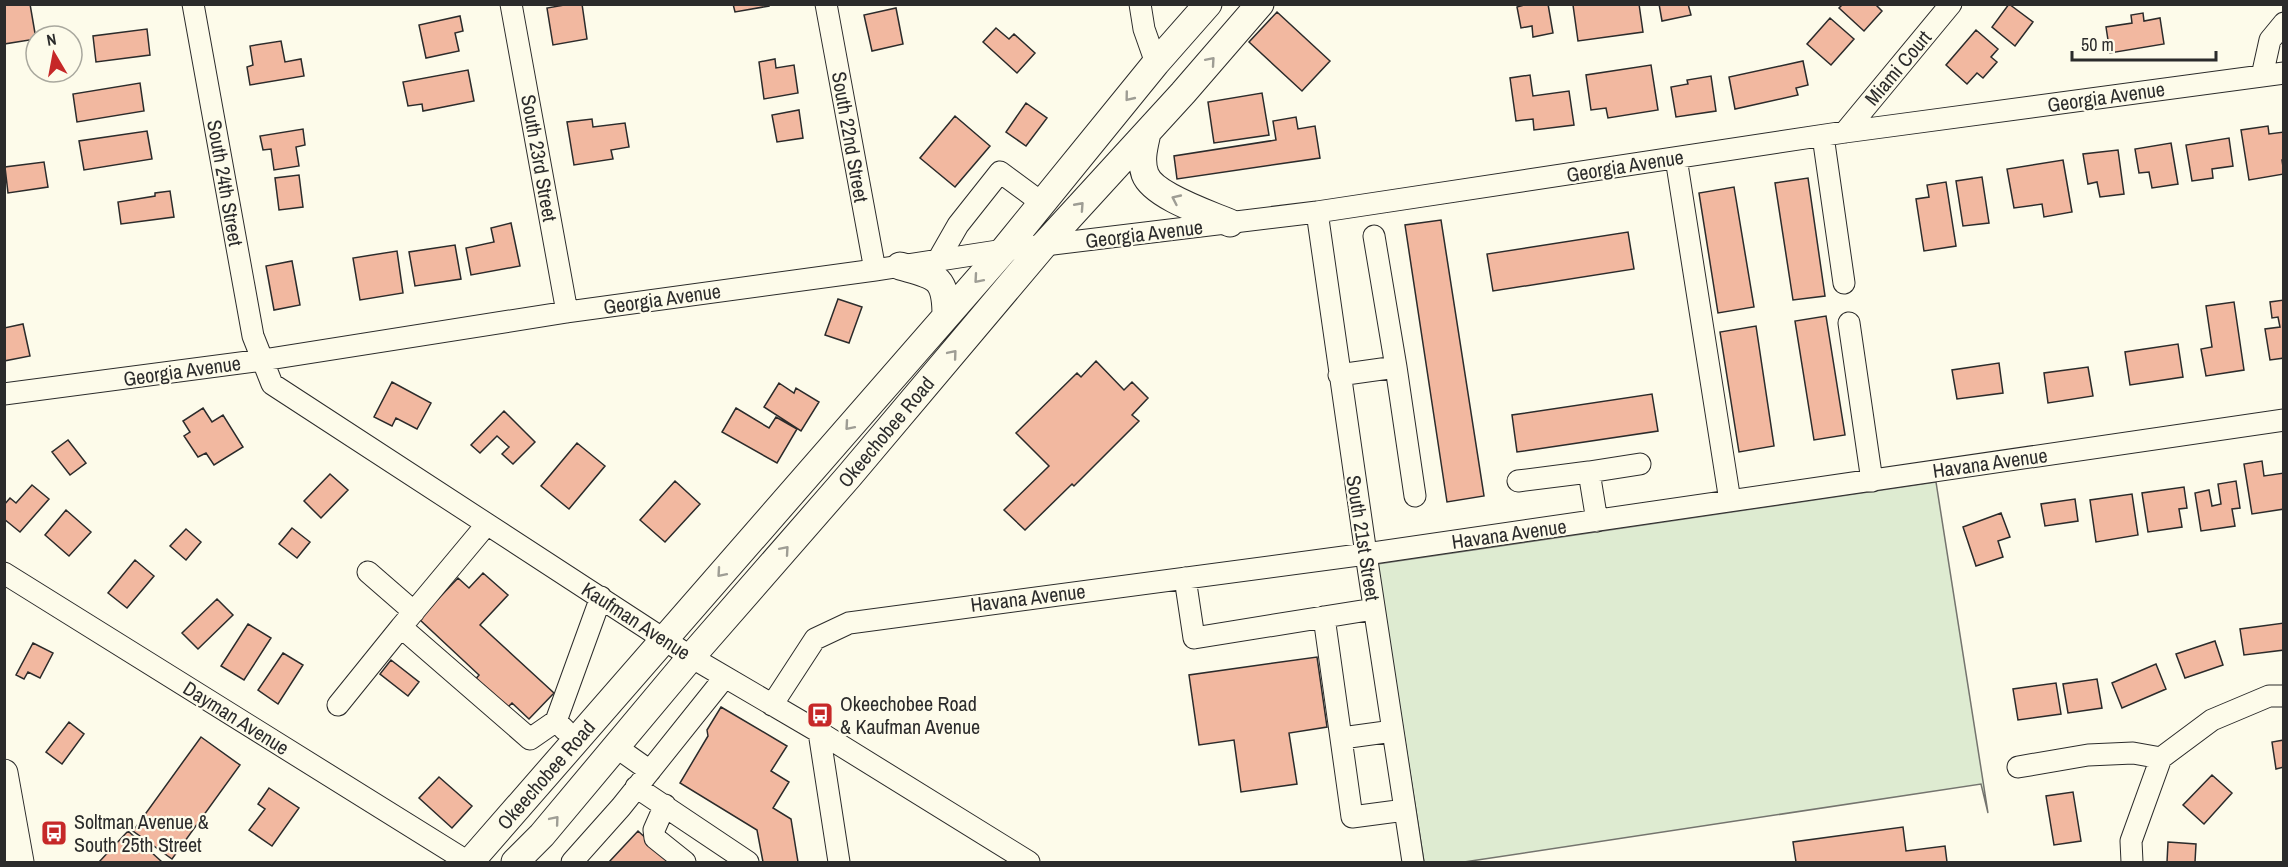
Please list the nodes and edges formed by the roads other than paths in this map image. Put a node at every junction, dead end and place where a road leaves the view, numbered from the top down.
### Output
1 (194, 4) edge
2 (511, 4) edge
3 (826, 4) edge
4 (1140, 4) edge
5 (1208, 4) edge
6 (1260, 4) edge
7 (1951, 4) edge
8 (2283, 23) edge
9 (1156, 63) junction
10 (2283, 73) edge
11 (2262, 76) junction
12 (1845, 132) junction
13 (1147, 133) junction
14 (1823, 136) junction
15 (1676, 158) junction
16 (1042, 203) junction
17 (1317, 212) junction
18 (1230, 223) junction
19 (1374, 236) dead end
20 (1043, 246) junction
21 (1004, 250) junction
22 (938, 260) junction
23 (887, 268) junction
24 (1844, 283) dead end
25 (567, 312) junction
26 (946, 315) junction
27 (1849, 323) dead end
28 (263, 360) junction
29 (1396, 367) junction
30 (1339, 375) junction
31 (4, 394) edge
32 (2283, 420) edge
33 (1640, 464) dead end
34 (1589, 472) junction
35 (1518, 481) dead end
36 (1872, 481) junction
37 (1415, 495) dead end
38 (1730, 501) junction
39 (1597, 521) junction
40 (488, 524) junction
41 (1366, 554) junction
42 (368, 572) dead end
43 (4, 573) edge
44 (1185, 578) junction
45 (601, 597) junction
46 (1374, 609) junction
47 (1324, 617) junction
48 (407, 620) junction
49 (664, 638) junction
50 (692, 657) junction
51 (725, 677) junction
52 (2283, 696) edge
53 (338, 705) dead end
54 (772, 705) junction
55 (556, 721) junction
56 (819, 732) junction
57 (1393, 732) junction
58 (1342, 738) junction
59 (576, 740) junction
60 (616, 747) junction
61 (2161, 758) junction
62 (2018, 767) dead end
63 (650, 771) junction
64 (4, 773) edge
65 (636, 787) junction
66 (664, 805) junction
67 (1405, 810) junction
68 (20, 862) edge
69 (469, 862) edge
70 (515, 862) edge
71 (572, 862) edge
72 (685, 862) edge
73 (747, 862) edge
74 (839, 862) edge
75 (1029, 862) edge
76 (1413, 862) edge
77 (2132, 862) edge

1 - 28 street, South 24th Street
2 - 25 street, South 23rd Street
3 - 23 street, South 22nd Street
4 - 9 street
5 - 9 main road, Okeechobee Road
13 -> 6 main road, Okeechobee Road
7 - 12 street, Miami Court
8 - 11 street
9 -> 16 main road, Okeechobee Road
10 - 11 street, Georgia Avenue
11 - 12 street, Georgia Avenue
12 - 14 street, Georgia Avenue
18 -> 13 main road
20 -> 13 main road, Okeechobee Road
14 - 15 street, Georgia Avenue
14 - 24 street
15 - 17 street, Georgia Avenue
15 - 38 street
16 - 21 main road, Okeechobee Road
16 - 22 street
17 - 18 street, Georgia Avenue
17 - 30 street, South 21st Street
18 - 20 street, Georgia Avenue
19 - 29 street
20 - 21 street, Georgia Avenue
50 -> 20 main road, Okeechobee Road
21 - 22 street, Georgia Avenue
21 -> 26 main road, Okeechobee Road
22 - 23 street, Georgia Avenue
23 - 25 street, Georgia Avenue
23 - 26 main road
25 - 28 street, Georgia Avenue
26 -> 49 main road, Okeechobee Road
27 - 36 street
28 - 31 street, Georgia Avenue
28 - 40 street, Kaufman Avenue
29 - 30 street
29 - 37 street
30 - 41 street, South 21st Street
32 - 36 street, Havana Avenue
33 - 34 street
34 - 35 street
34 - 39 street
36 - 38 street, Havana Avenue
38 - 39 street, Havana Avenue
39 - 41 street, Havana Avenue
40 - 45 street, Kaufman Avenue
40 - 48 street
41 - 44 street, Havana Avenue
41 - 46 street, South 21st Street
42 - 48 street
43 - 69 street, Dayman Avenue
44 - 47 street
44 - 54 street, Havana Avenue
45 - 49 street, Kaufman Avenue
45 - 55 street
46 - 47 street
46 - 57 street, South 21st Street
47 - 58 street
48 - 53 street
48 - 55 street
49 - 50 street, Kaufman Avenue
49 - 59 main road, Okeechobee Road
50 - 51 street, Kaufman Avenue
50 - 60 main road, Okeechobee Road
51 - 54 street, Kaufman Avenue
51 - 63 street
52 - 61 street
54 - 56 street, Kaufman Avenue
55 - 59 street
56 - 74 street
56 - 75 street, Kaufman Avenue
57 - 58 street
57 - 67 street, South 21st Street
58 - 67 street
59 - 69 main road, Okeechobee Road
60 - 63 street
70 -> 60 main road, Okeechobee Road
61 - 62 street
61 - 77 street
63 - 65 street
64 - 68 main road
65 - 66 street
65 - 71 street
66 - 72 street
66 - 73 street
67 - 76 street, South 21st Street

